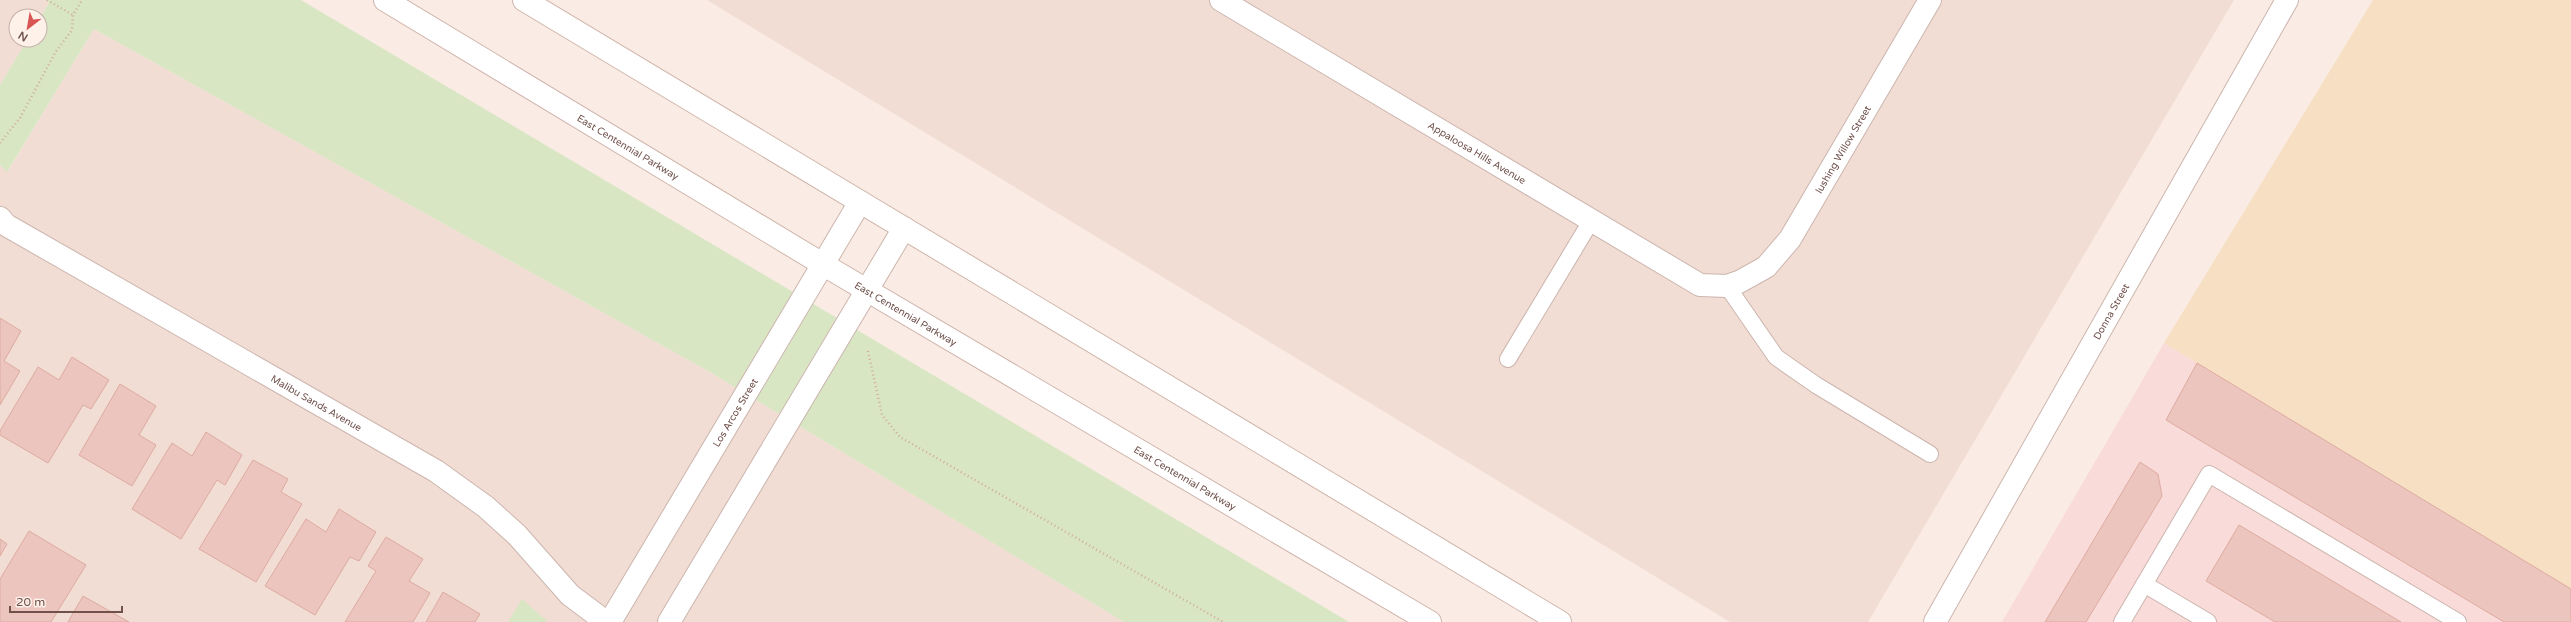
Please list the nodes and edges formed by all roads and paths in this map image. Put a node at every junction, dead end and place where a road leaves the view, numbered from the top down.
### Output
1 (47, 0) edge
2 (82, 0) edge
3 (385, 0) edge
4 (524, 0) edge
5 (1221, 0) edge
6 (1930, 0) edge
7 (2287, 0) edge
8 (73, 15) junction
9 (0, 143) edge
10 (860, 202) junction
11 (0, 218) edge
12 (1591, 221) junction
13 (904, 228) junction
14 (824, 265) junction
15 (1733, 284) junction
16 (868, 290) junction
17 (867, 350) dead end
18 (1508, 359) dead end
19 (1930, 454) dead end
20 (2144, 584) junction
21 (606, 622) edge
22 (610, 622) edge
23 (669, 622) edge
24 (1222, 622) edge
25 (1430, 622) edge
26 (1560, 622) edge
27 (1935, 622) edge
28 (2122, 622) edge
29 (2208, 622) edge
30 (2458, 622) edge

1 - 8 path
2 - 8 path
3 - 14 street, East Centennial Parkway
4 - 10 street
5 - 12 street, Appaloosa Hills Avenue
6 - 15 street, lushing Willow Street
7 - 27 street, Donna Street
8 - 9 path
10 - 13 street
10 - 14 street, Los Arcos Street
11 - 21 street, Malibu Sands Avenue
12 - 15 street, Appaloosa Hills Avenue
12 - 18 lane
13 - 16 street
13 - 26 street
14 - 16 street, East Centennial Parkway
14 - 22 street, Los Arcos Street
15 - 19 lane
16 - 23 street
16 - 25 street, East Centennial Parkway
17 - 24 path
20 - 28 lane
20 - 29 lane
20 - 30 lane

